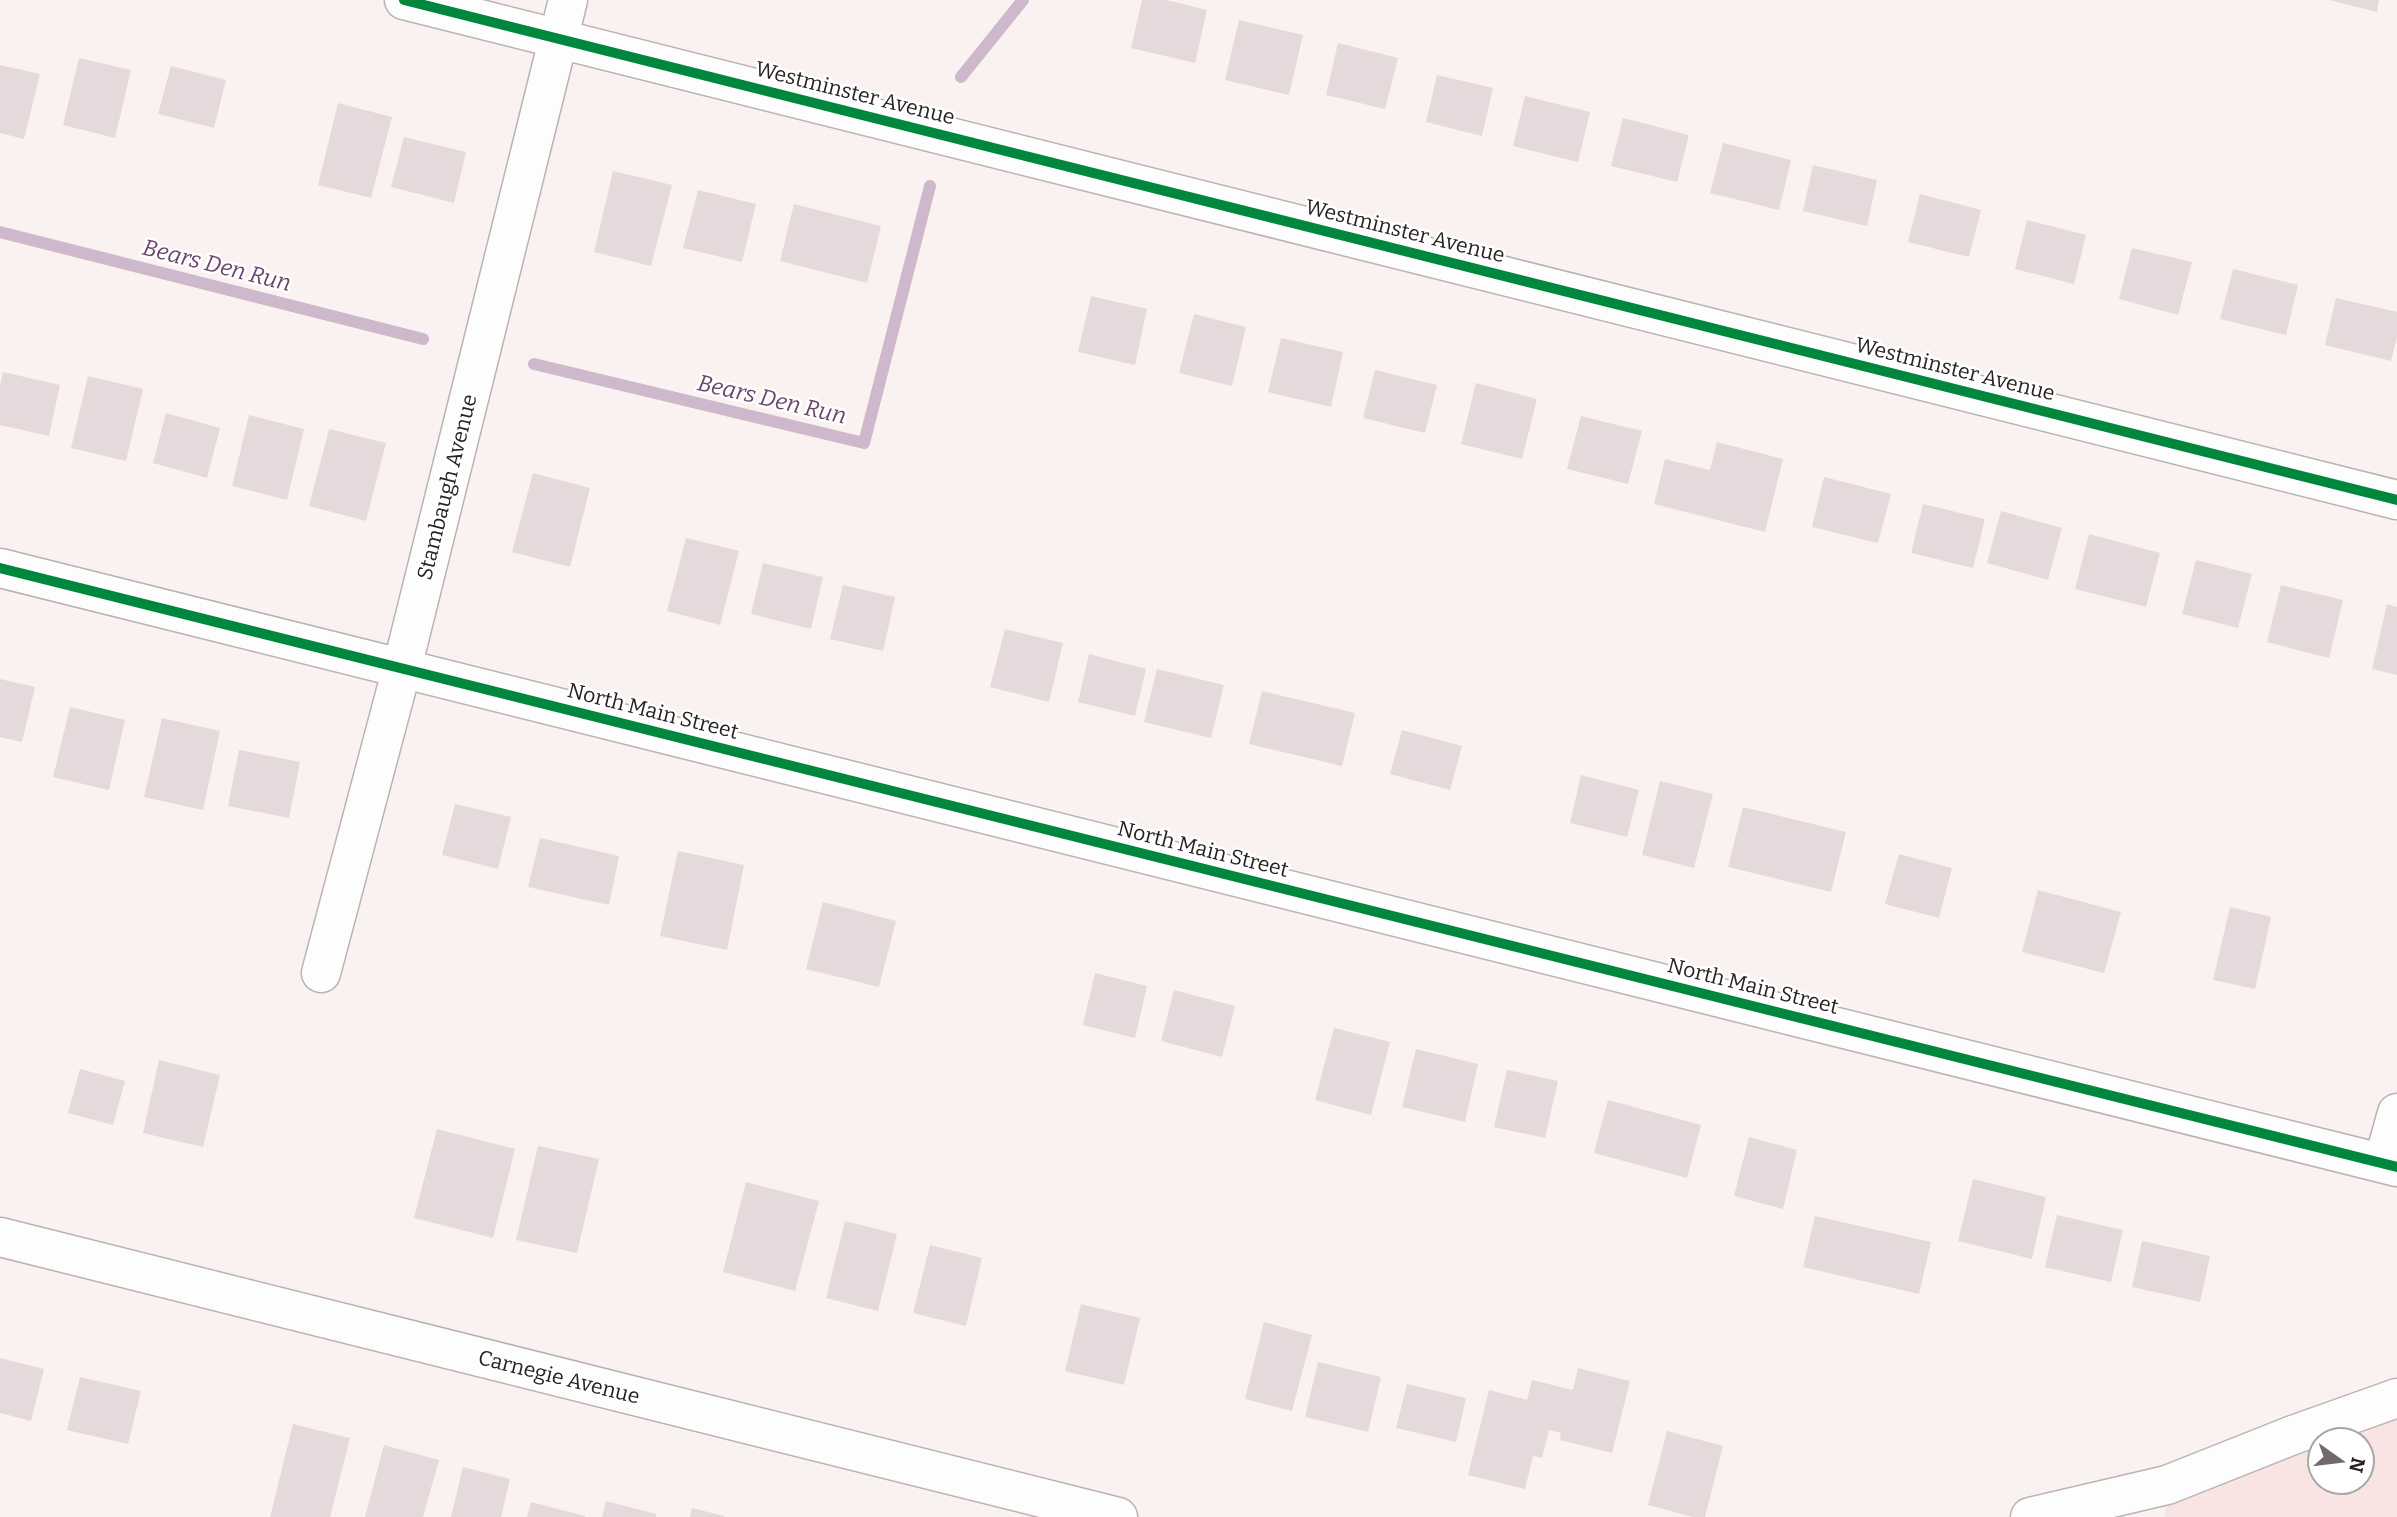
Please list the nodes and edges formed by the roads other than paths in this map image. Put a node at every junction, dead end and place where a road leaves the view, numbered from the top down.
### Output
1 (404, 0) edge
2 (568, 0) edge
3 (558, 39) junction
4 (2397, 500) edge
5 (0, 568) edge
6 (402, 668) junction
7 (321, 973) dead end
8 (2397, 1113) edge
9 (2390, 1165) edge
10 (0, 1237) edge
11 (2397, 1398) edge
12 (2166, 1501) edge
13 (1118, 1517) edge
14 (2030, 1517) edge

1 - 3 street, Westminster Avenue
2 - 3 street, Stambaugh Avenue
3 - 4 street, Westminster Avenue
3 - 6 street, Stambaugh Avenue
5 - 6 street, North Main Street
6 - 7 street, Stambaugh Avenue
6 - 9 street, North Main Street
8 - 9 street
10 - 13 street, Carnegie Avenue
11 - 12 street
12 - 14 street

